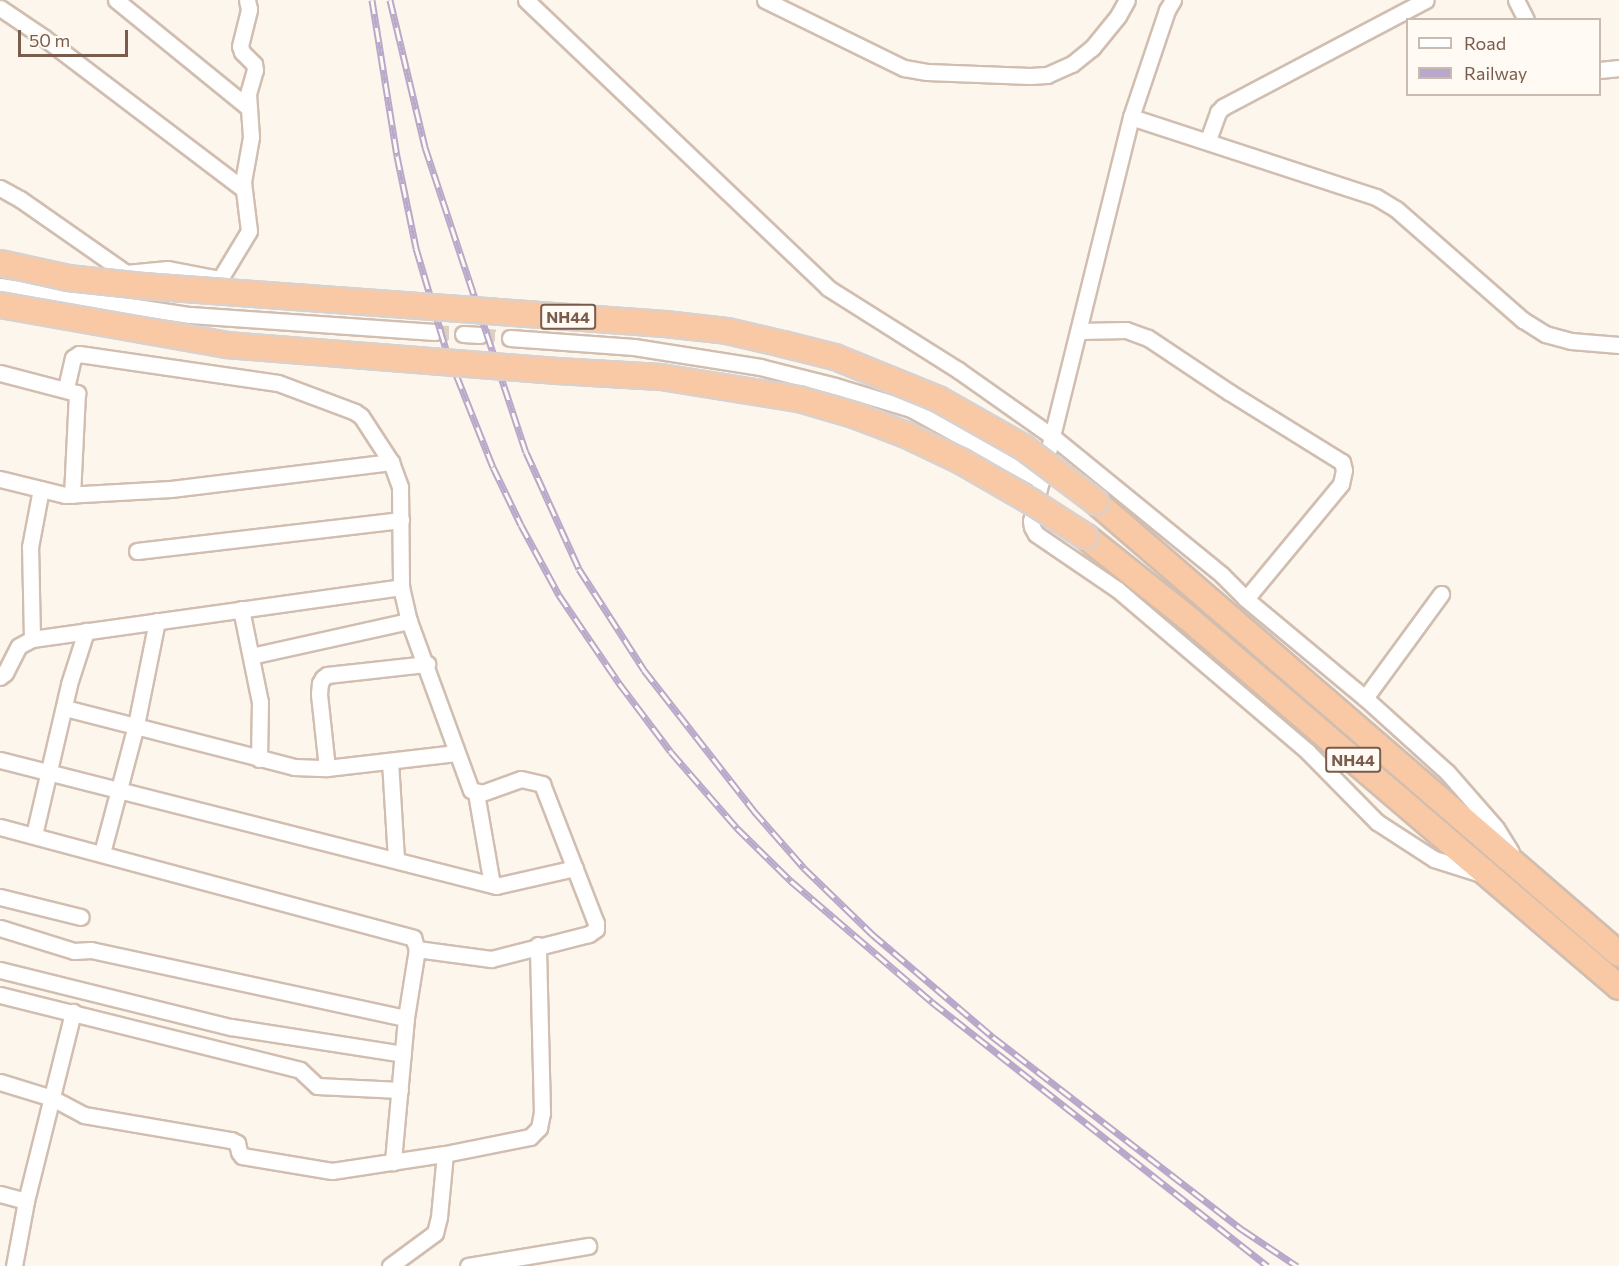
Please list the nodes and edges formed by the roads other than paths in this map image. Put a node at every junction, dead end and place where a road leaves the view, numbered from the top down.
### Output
1 (116, 0) edge
2 (247, 0) edge
3 (526, 0) edge
4 (765, 0) edge
5 (1127, 0) edge
6 (1426, 0) edge
7 (1516, 0) edge
8 (1169, 3) edge
9 (0, 8) edge
10 (1525, 18) edge
11 (1619, 68) edge
12 (1601, 70) edge
13 (249, 108) junction
14 (1131, 117) junction
15 (1208, 140) junction
16 (0, 188) edge
17 (243, 189) junction
18 (0, 263) edge
19 (0, 286) edge
20 (0, 304) edge
21 (1079, 330) junction
22 (434, 332) tunnel mouth
23 (464, 334) tunnel mouth
24 (480, 335) tunnel mouth
25 (510, 338) tunnel mouth
26 (1619, 345) edge
27 (0, 373) edge
28 (66, 388) junction
29 (1053, 437) junction
30 (391, 462) junction
31 (0, 479) edge
32 (1042, 481) junction
33 (41, 489) junction
34 (72, 495) junction
35 (401, 520) junction
36 (137, 551) dead end
37 (401, 586) junction
38 (1441, 594) dead end
39 (1246, 600) junction
40 (241, 609) junction
41 (157, 621) junction
42 (409, 621) junction
43 (86, 631) junction
44 (32, 639) junction
45 (251, 656) junction
46 (427, 664) junction
47 (0, 677) edge
48 (1365, 698) junction
49 (65, 708) junction
50 (136, 725) junction
51 (456, 753) junction
52 (259, 759) junction
53 (0, 760) edge
54 (390, 761) junction
55 (327, 768) junction
56 (48, 773) junction
57 (118, 788) junction
58 (476, 794) junction
59 (0, 827) edge
60 (34, 836) junction
61 (102, 853) junction
62 (396, 860) junction
63 (575, 868) junction
64 (1520, 868) junction
65 (1492, 878) junction
66 (492, 885) junction
67 (0, 897) edge
68 (81, 917) dead end
69 (0, 928) edge
70 (538, 945) junction
71 (417, 949) junction
72 (1619, 954) edge
73 (0, 970) edge
74 (1619, 987) edge
75 (0, 995) edge
76 (73, 1012) junction
77 (406, 1018) junction
78 (403, 1054) junction
79 (0, 1082) edge
80 (400, 1090) junction
81 (52, 1098) junction
82 (445, 1154) junction
83 (393, 1162) junction
84 (0, 1194) edge
85 (26, 1201) junction
86 (588, 1246) dead end
87 (14, 1266) edge
88 (390, 1266) edge
89 (468, 1266) edge

1 - 13 street
2 - 13 street
3 - 29 street
4 - 5 street
6 - 15 street
7 - 10 street
8 - 14 street
9 - 17 street
11 - 12 street
13 - 17 street
14 - 15 street
14 - 21 street
15 - 26 street
16 - 17 street
18 - 64 highway, NH44, bridge
19 - 22 street
20 - 65 highway, NH44, bridge
21 - 29 street
21 - 39 street
23 - 24 street
25 - 32 street
27 - 28 street
28 - 30 street
28 - 34 street
29 - 32 street
29 - 39 street
30 - 34 street
30 - 35 street
31 - 33 street
32 - 65 street
33 - 34 street
33 - 44 street
35 - 36 street
35 - 37 street
37 - 40 street
37 - 42 street
38 - 48 street
39 - 48 street
40 - 41 street
40 - 45 street
41 - 43 street
41 - 50 street
42 - 45 street
42 - 46 street
43 - 44 street
43 - 49 street
44 - 47 street
45 - 52 street
46 - 51 street
46 - 55 street
48 - 64 street
49 - 50 street
49 - 56 street
50 - 52 street
50 - 57 street
51 - 54 street
51 - 58 street
52 - 55 street
53 - 56 street
54 - 55 street
54 - 62 street
56 - 57 street
56 - 60 street
57 - 61 street
57 - 62 street
58 - 63 street
58 - 66 street
59 - 60 street
60 - 61 street
61 - 71 street
62 - 66 street
63 - 66 street
63 - 70 street
64 - 72 highway, NH44
65 - 74 highway, NH44
67 - 68 street
69 - 77 street
70 - 71 street
70 - 82 street
71 - 77 street
73 - 78 street
75 - 76 street
76 - 80 street
76 - 81 street
77 - 78 street
78 - 80 street
79 - 81 street
80 - 83 street
81 - 83 street
81 - 85 street
82 - 83 street
82 - 88 street
84 - 85 street
85 - 87 street
86 - 89 street

